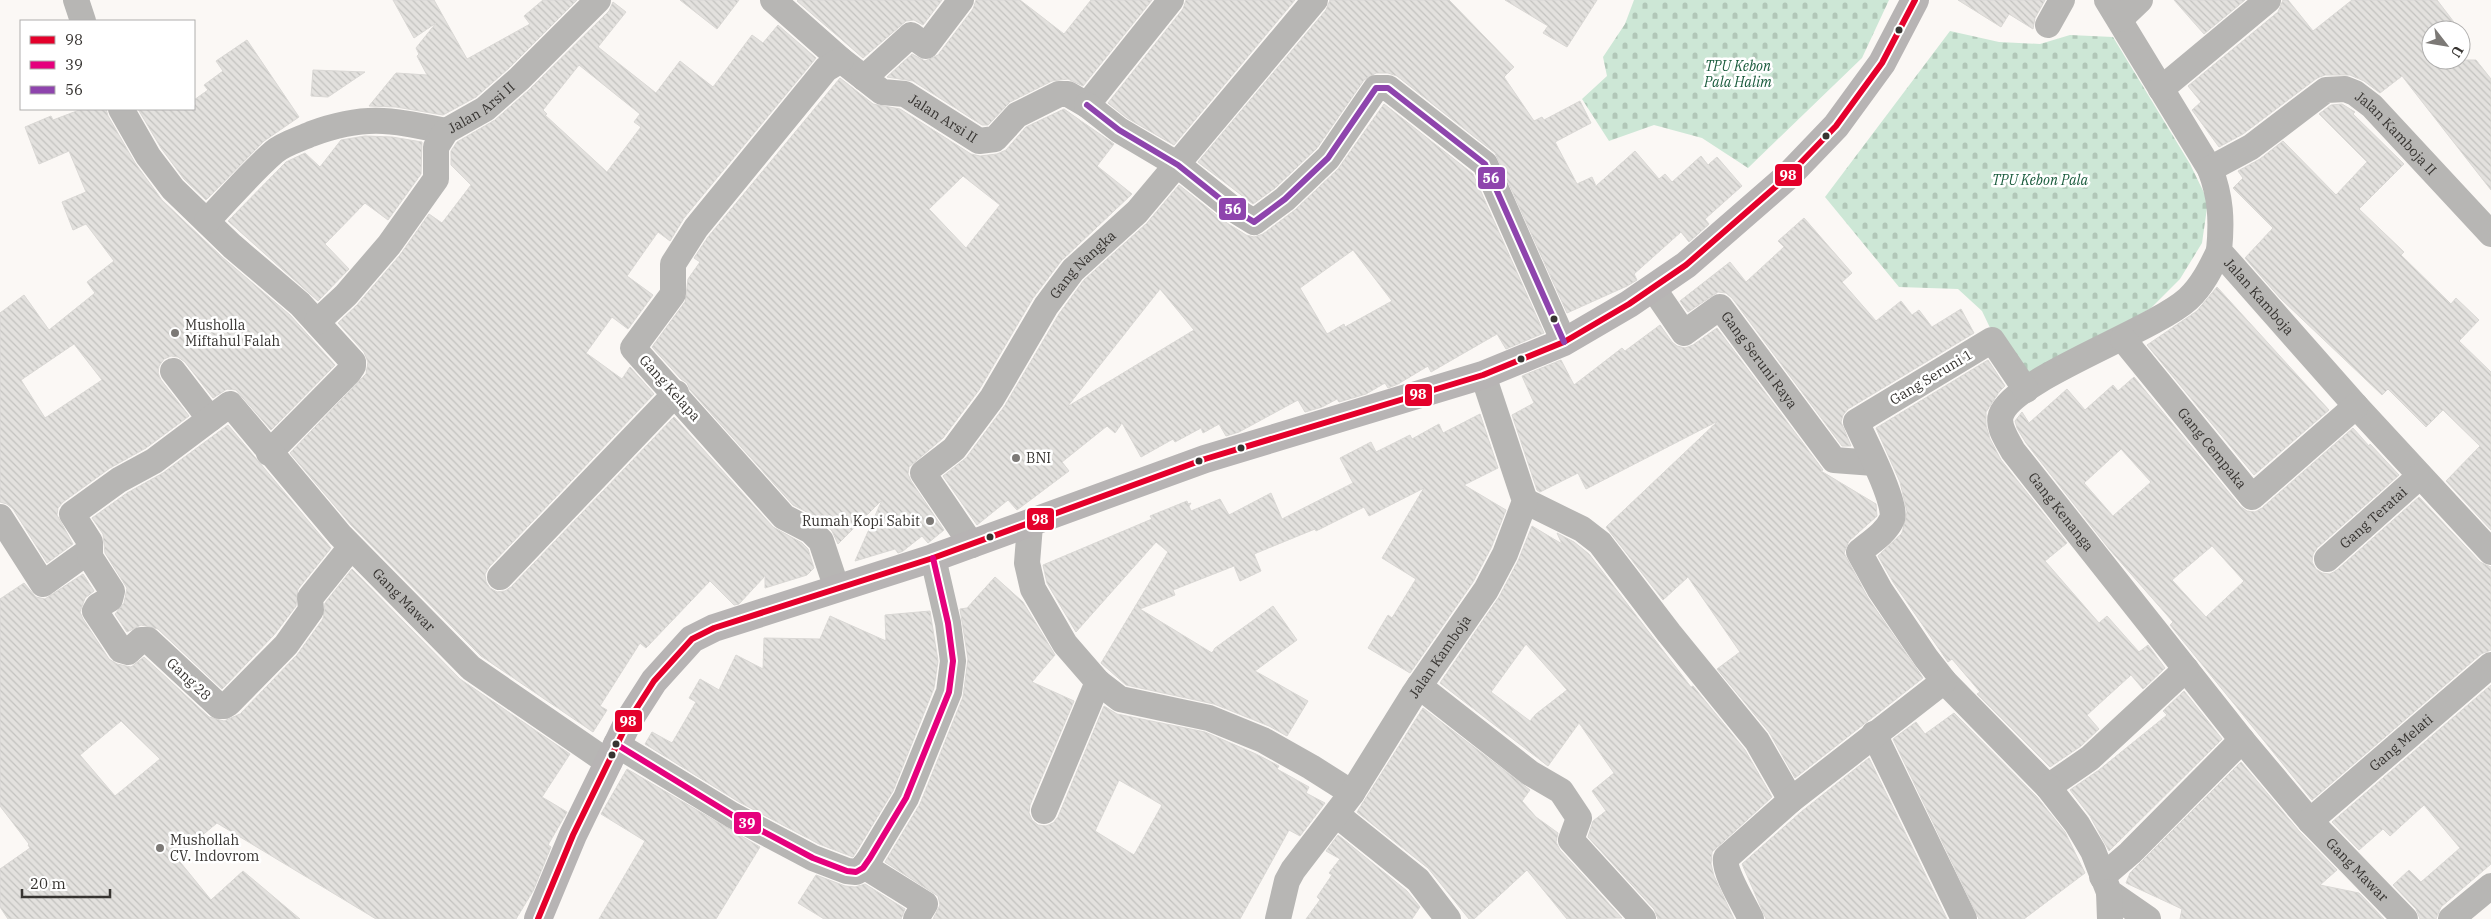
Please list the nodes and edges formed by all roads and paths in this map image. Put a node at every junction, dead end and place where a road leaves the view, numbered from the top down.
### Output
1 (76, 0) edge
2 (598, 0) edge
3 (773, 0) edge
4 (961, 0) edge
5 (1170, 0) edge
6 (1315, 0) edge
7 (1915, 0) edge
8 (2062, 0) edge
9 (2140, 0) edge
10 (2268, 0) edge
11 (2113, 10) edge
12 (83, 20) edge
13 (2048, 25) dead end
14 (841, 60) junction
15 (864, 78) junction
16 (2161, 89) junction
17 (1087, 105) junction
18 (122, 110) edge
19 (446, 131) junction
20 (1178, 165) junction
21 (2210, 169) junction
22 (207, 221) junction
23 (2491, 234) edge
24 (2219, 251) junction
25 (1653, 288) junction
26 (317, 322) junction
27 (2123, 339) junction
28 (1564, 342) junction
29 (173, 371) dead end
30 (1483, 375) junction
31 (2026, 390) junction
32 (676, 393) junction
33 (2356, 406) junction
34 (220, 411) junction
35 (269, 453) junction
36 (1874, 463) junction
37 (2420, 476) junction
38 (1525, 501) junction
39 (0, 517) edge
40 (1030, 525) junction
41 (972, 545) junction
42 (351, 547) junction
43 (90, 550) junction
44 (2491, 552) edge
45 (933, 558) junction
46 (2327, 559) dead end
47 (500, 577) dead end
48 (837, 589) junction
49 (2491, 665) edge
50 (2186, 669) junction
51 (1944, 681) junction
52 (1098, 682) junction
53 (1419, 686) junction
54 (1874, 734) junction
55 (2242, 740) junction
56 (613, 753) junction
57 (2048, 787) junction
58 (1352, 793) junction
59 (1791, 800) junction
60 (1044, 811) dead end
61 (1336, 815) junction
62 (2310, 821) junction
63 (864, 866) junction
64 (2105, 884) junction
65 (2491, 886) edge
66 (538, 919) edge
67 (916, 919) edge
68 (1278, 919) edge
69 (1448, 919) edge
70 (1643, 919) edge
71 (1751, 919) edge
72 (1964, 919) edge
73 (2110, 919) edge
74 (2148, 919) edge
75 (2405, 919) edge
76 (2451, 919) edge

1 - 12 street
2 - 19 street, Jalan Arsi II
3 - 14 street, Jalan Arsi II
4 - 15 street
5 - 17 street
6 - 20 street, Gang Nangka
7 - 25 street
8 - 13 street
9 - 11 street
10 - 16 street
11 - 16 street, Jalan Kamboja
14 - 15 street, Jalan Arsi II
14 - 32 street, Gang Kelapa
15 - 17 street, Jalan Arsi II
16 - 21 street, Jalan Kamboja
17 - 20 street, Jalan Arsi II
18 - 22 street
19 - 22 street
19 - 26 street, Jalan Arsi II
20 - 28 street, Jalan Arsi II
20 - 41 street, Gang Nangka
21 - 23 street, Jalan Kamboja II
21 - 24 street, Jalan Kamboja
22 - 26 street
24 - 27 street, Gang Kenanga
24 - 33 street, Jalan Kamboja
25 - 28 street
25 - 36 street, Gang Seruni Raya
26 - 35 street
27 - 31 street, Gang Kenanga
27 - 33 street, Gang Cempaka
28 - 30 street
29 - 34 street, Gang Mawar
30 - 38 street
30 - 40 street
31 - 36 street, Gang Seruni 1
31 - 50 street, Gang Kenanga
32 - 47 street
32 - 48 street, Gang Kelapa
33 - 37 street, Jalan Kamboja
34 - 35 street, Gang Mawar
34 - 43 street, Gang 28
35 - 42 street, Gang Mawar
36 - 51 street
37 - 44 street, Jalan Kamboja
37 - 46 street, Gang Teratai
38 - 53 street, Jalan Kamboja
38 - 59 street
39 - 43 street
40 - 41 street
40 - 52 street
41 - 45 street
42 - 43 street, Gang 28
42 - 56 street, Gang Mawar
45 - 48 street
45 - 63 street
48 - 56 street
49 - 62 street, Gang Melati
50 - 55 street, Gang Kenanga
50 - 57 street
51 - 54 street
51 - 57 street
52 - 58 street
52 - 60 street
53 - 58 street, Jalan Kamboja
53 - 70 street
54 - 59 street
54 - 72 street
55 - 62 street, Gang Kenanga
55 - 64 street
56 - 63 street, Gang Mawar
56 - 66 street
57 - 64 street
58 - 61 street, Jalan Kamboja
59 - 71 street
61 - 68 street, Jalan Kamboja
61 - 69 street
62 - 75 street, Gang Mawar
63 - 67 street
64 - 73 street
64 - 74 street
65 - 76 street

